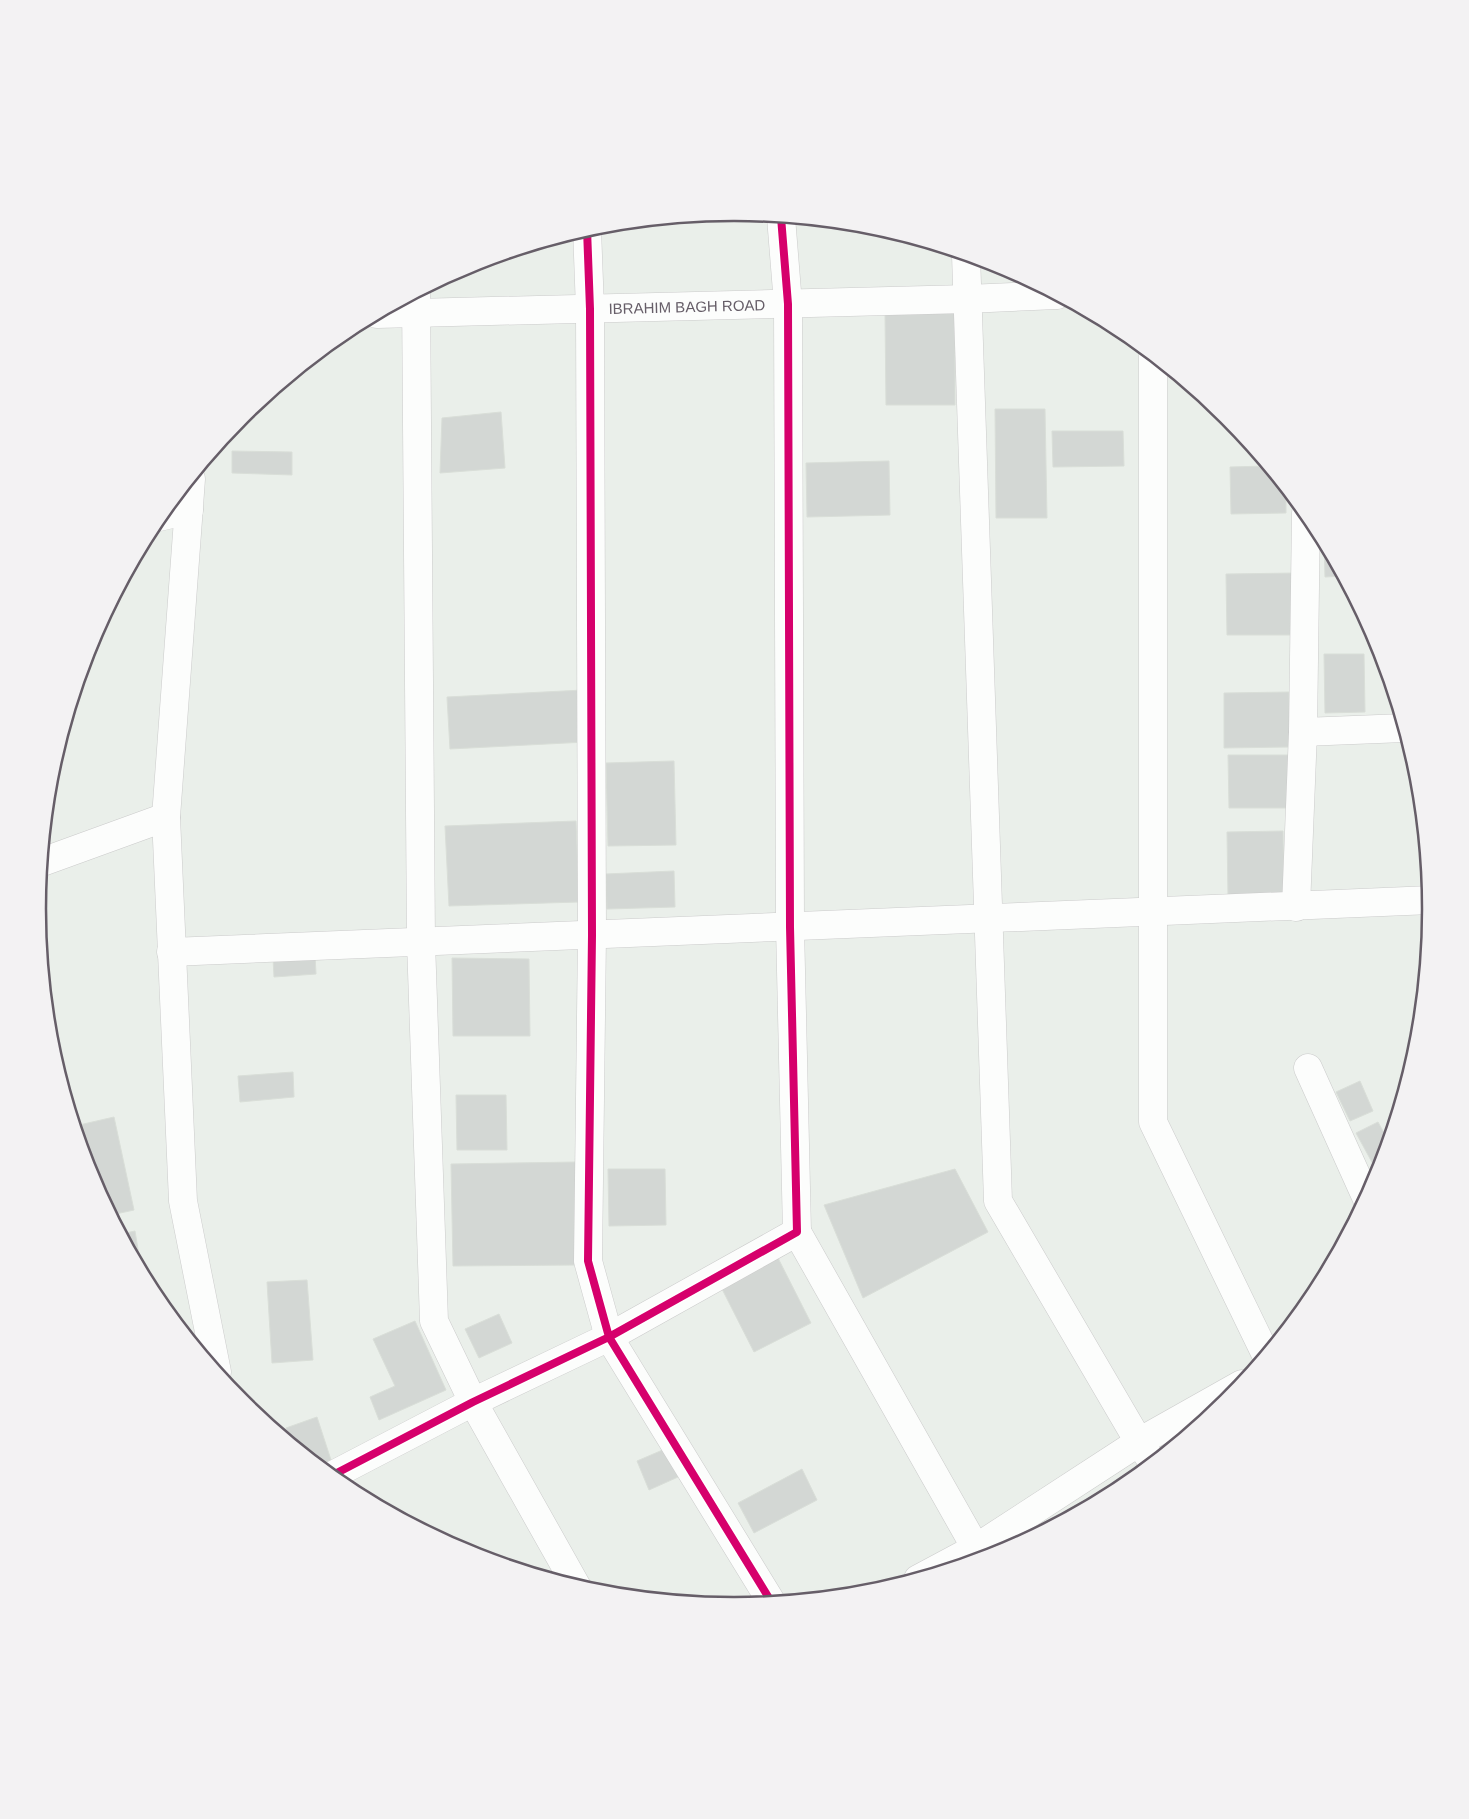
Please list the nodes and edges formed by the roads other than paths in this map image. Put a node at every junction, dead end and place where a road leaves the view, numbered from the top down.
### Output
1 (781, 223) edge
2 (587, 237) edge
3 (966, 262) edge
4 (1046, 296) edge
5 (967, 299) junction
6 (416, 303) edge
7 (788, 304) junction
8 (401, 307) edge
9 (590, 309) junction
10 (1153, 363) edge
11 (190, 488) edge
12 (189, 510) junction
13 (171, 514) edge
14 (1306, 525) edge
15 (1398, 728) edge
16 (1303, 732) junction
17 (166, 817) junction
18 (48, 860) edge
19 (1423, 900) edge
20 (1296, 907) junction
21 (1152, 912) junction
22 (989, 919) junction
23 (790, 927) junction
24 (592, 935) junction
25 (421, 942) junction
26 (171, 952) junction
27 (1308, 1068) dead end
28 (1362, 1190) edge
29 (797, 1232) junction
30 (609, 1336) junction
31 (1263, 1349) edge
32 (215, 1360) edge
33 (473, 1402) junction
34 (1207, 1409) edge
35 (1146, 1453) edge
36 (338, 1472) edge
37 (987, 1549) edge
38 (978, 1553) edge
39 (572, 1578) edge
40 (768, 1597) edge

1 - 7 street
2 - 9 street
3 - 5 street
4 - 5 street, IBRAHIM BAGH ROAD
5 - 7 street, IBRAHIM BAGH ROAD
5 - 22 street
6 - 8 street, IBRAHIM BAGH ROAD
6 - 9 street, IBRAHIM BAGH ROAD
6 - 25 street
7 - 9 street, IBRAHIM BAGH ROAD
7 - 23 street
9 - 24 street
10 - 21 street
11 - 12 street
12 - 13 street
12 - 17 street
14 - 16 street
15 - 16 street
16 - 20 street
17 - 18 street
17 - 26 street
19 - 20 street
20 - 21 street
21 - 22 street
21 - 31 street
22 - 23 street
22 - 35 street
23 - 24 street
23 - 29 street
24 - 25 street
24 - 30 street
25 - 26 street
25 - 33 street
26 - 32 street
27 - 28 street
29 - 30 street
29 - 38 street
30 - 33 street
30 - 40 street
33 - 36 street
33 - 39 street
34 - 35 street
35 - 37 street

